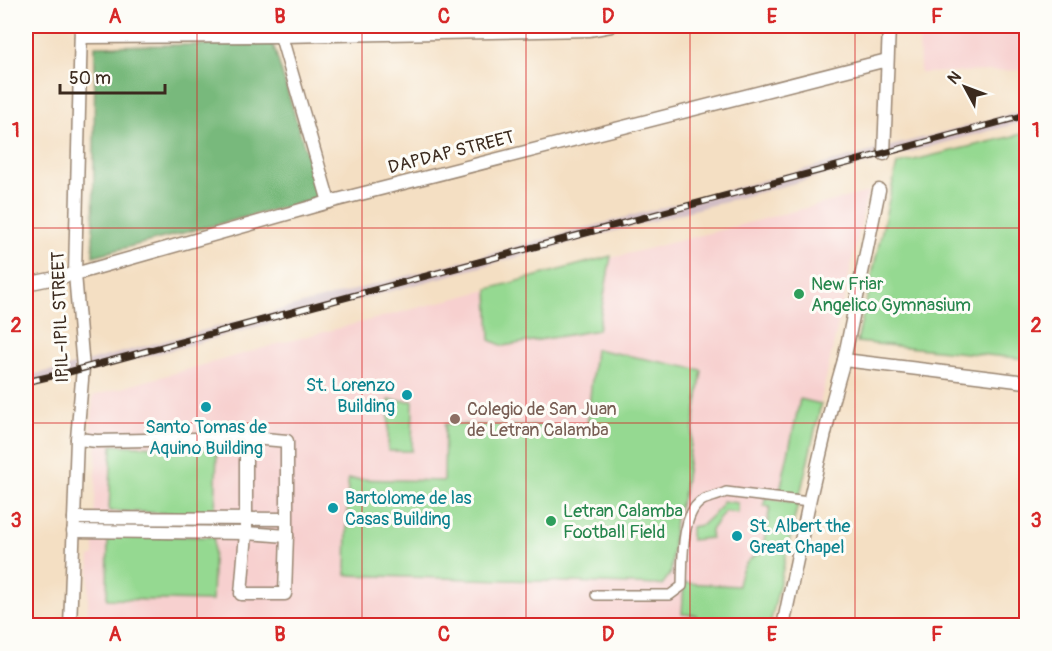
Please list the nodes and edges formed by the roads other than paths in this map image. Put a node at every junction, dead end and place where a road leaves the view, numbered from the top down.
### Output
1 (611, 26) edge
2 (889, 26) edge
3 (81, 31) edge
4 (281, 36) junction
5 (887, 60) junction
6 (884, 154) dead end
7 (879, 190) dead end
8 (329, 202) junction
9 (75, 274) junction
10 (26, 284) edge
11 (844, 360) junction
12 (1026, 382) edge
13 (246, 438) junction
14 (77, 439) junction
15 (809, 502) junction
16 (286, 519) junction
17 (245, 520) junction
18 (74, 524) junction
19 (246, 533) junction
20 (287, 536) junction
21 (596, 595) dead end
22 (70, 626) edge
23 (783, 626) edge

1 - 4 street
2 - 5 street
3 - 4 street
3 - 9 street, IPIL-IPIL STREET
4 - 8 street
5 - 6 street
5 - 8 street, DAPDAP STREET
7 - 11 street
8 - 9 street, DAPDAP STREET
9 - 10 street, DAPDAP STREET
9 - 14 street, IPIL-IPIL STREET
11 - 12 street
11 - 15 street
13 - 14 street
13 - 16 street
13 - 17 street
14 - 18 street, IPIL-IPIL STREET
15 - 21 street
15 - 23 street
16 - 17 street
16 - 20 street
17 - 18 street
17 - 19 street
18 - 19 street
18 - 22 street, IPIL-IPIL STREET
19 - 20 street
19 - 20 street

